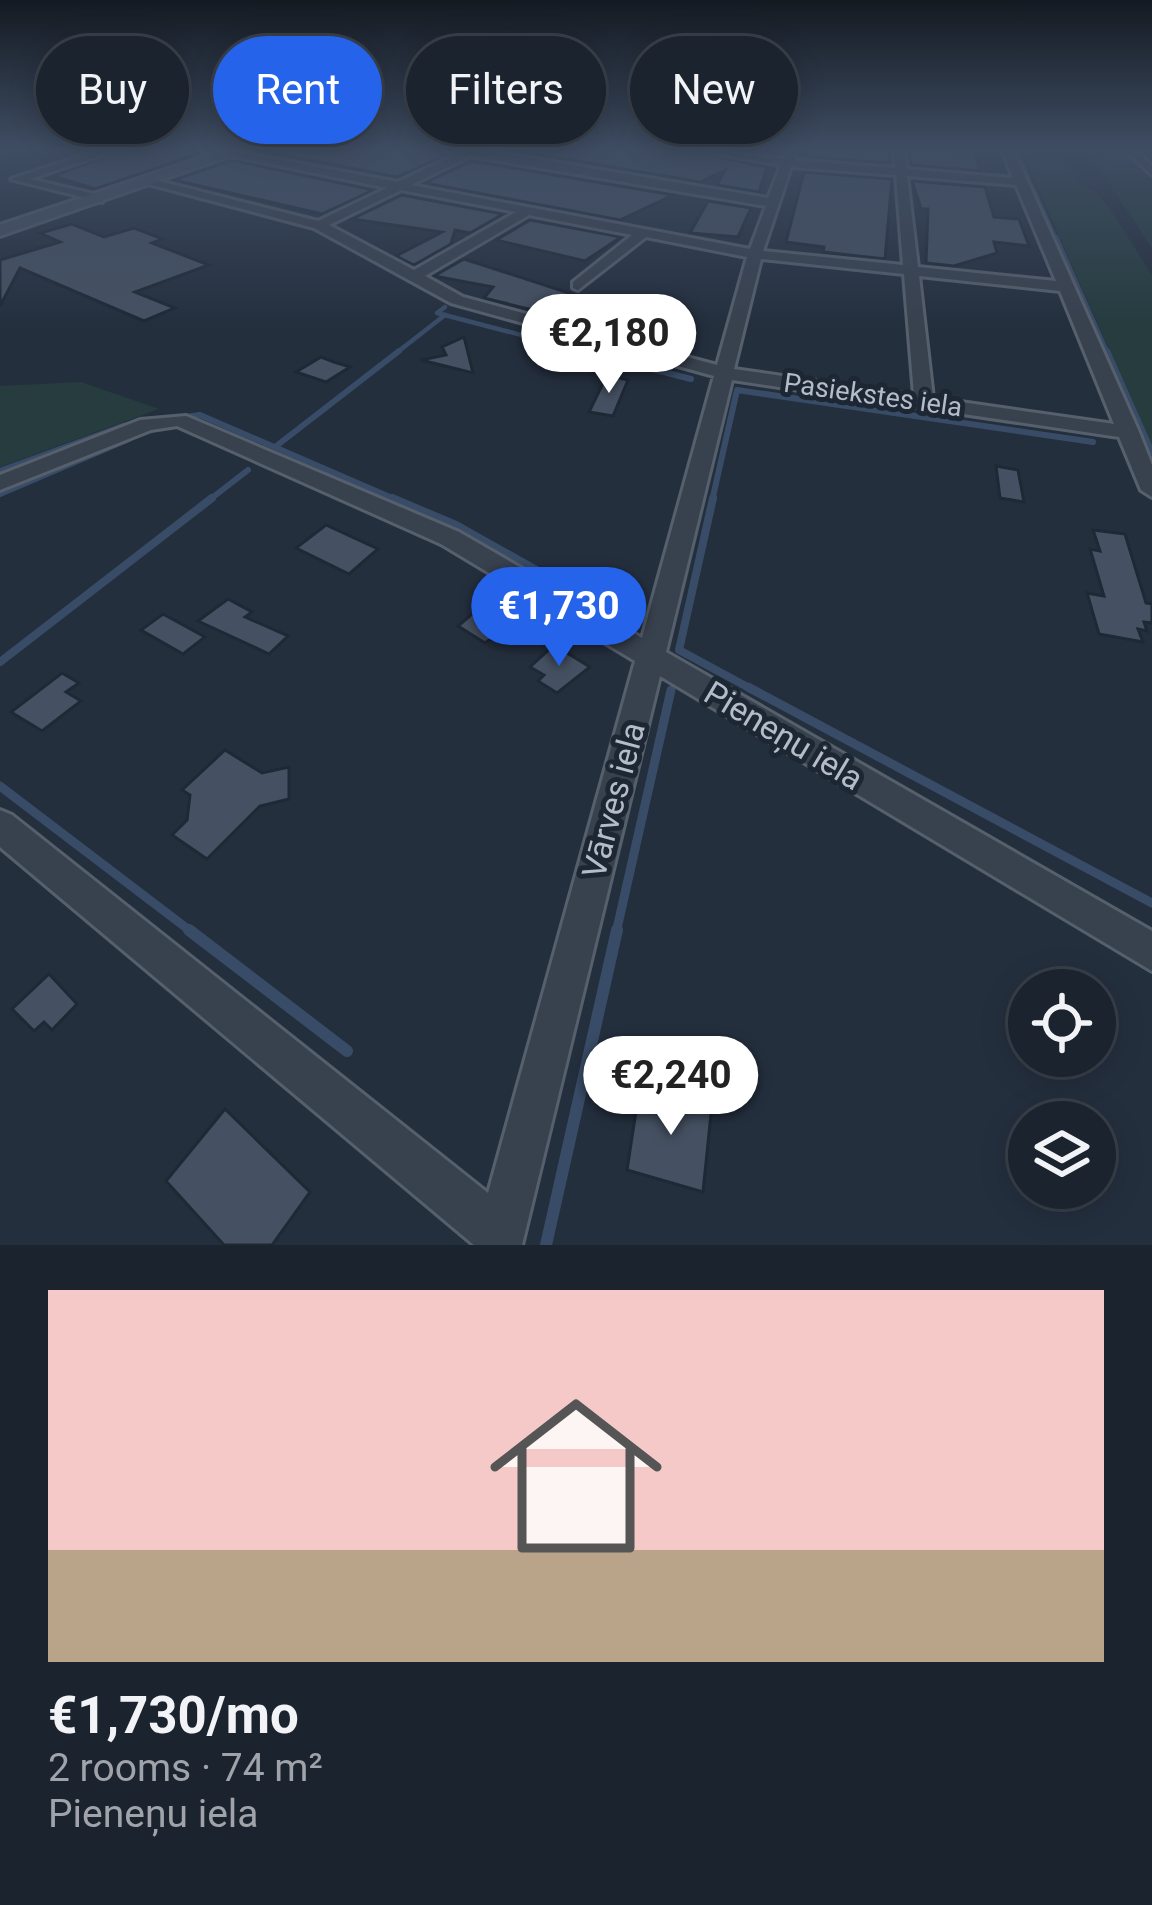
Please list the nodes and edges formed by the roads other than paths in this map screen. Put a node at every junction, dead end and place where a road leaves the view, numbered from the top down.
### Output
1 (73, 207) edge
2 (247, 207) edge
3 (356, 207) edge
4 (506, 207) edge
5 (771, 207) edge
6 (904, 207) edge
7 (1032, 207) edge
8 (527, 211) junction
9 (319, 225) junction
10 (0, 231) edge
11 (643, 233) junction
12 (755, 254) junction
13 (908, 270) junction
14 (413, 277) junction
15 (578, 285) dead end
16 (1066, 287) junction
17 (724, 373) junction
18 (924, 402) junction
19 (1129, 432) junction
20 (0, 483) edge
21 (1152, 490) edge
22 (651, 656) junction
23 (0, 826) edge
24 (1152, 952) edge
25 (499, 1240) edge

1 - 10 street
2 - 9 street, Pasiekstes iela
3 - 9 street
4 - 8 street
5 - 12 street, Vārves iela
6 - 13 street
7 - 16 street
8 - 11 street
8 - 14 street
9 - 14 street, Pasiekstes iela
11 - 12 street
11 - 15 street
12 - 13 street
12 - 17 street, Vārves iela
13 - 16 street
13 - 18 street
14 - 17 street, Pasiekstes iela
16 - 19 street
17 - 18 street, Pasiekstes iela
17 - 22 street, Vārves iela
18 - 19 street, Pasiekstes iela
19 - 21 street
20 - 22 street, Pieneņu iela
22 - 24 street, Pieneņu iela
22 - 25 street, Vārves iela
23 - 25 street

